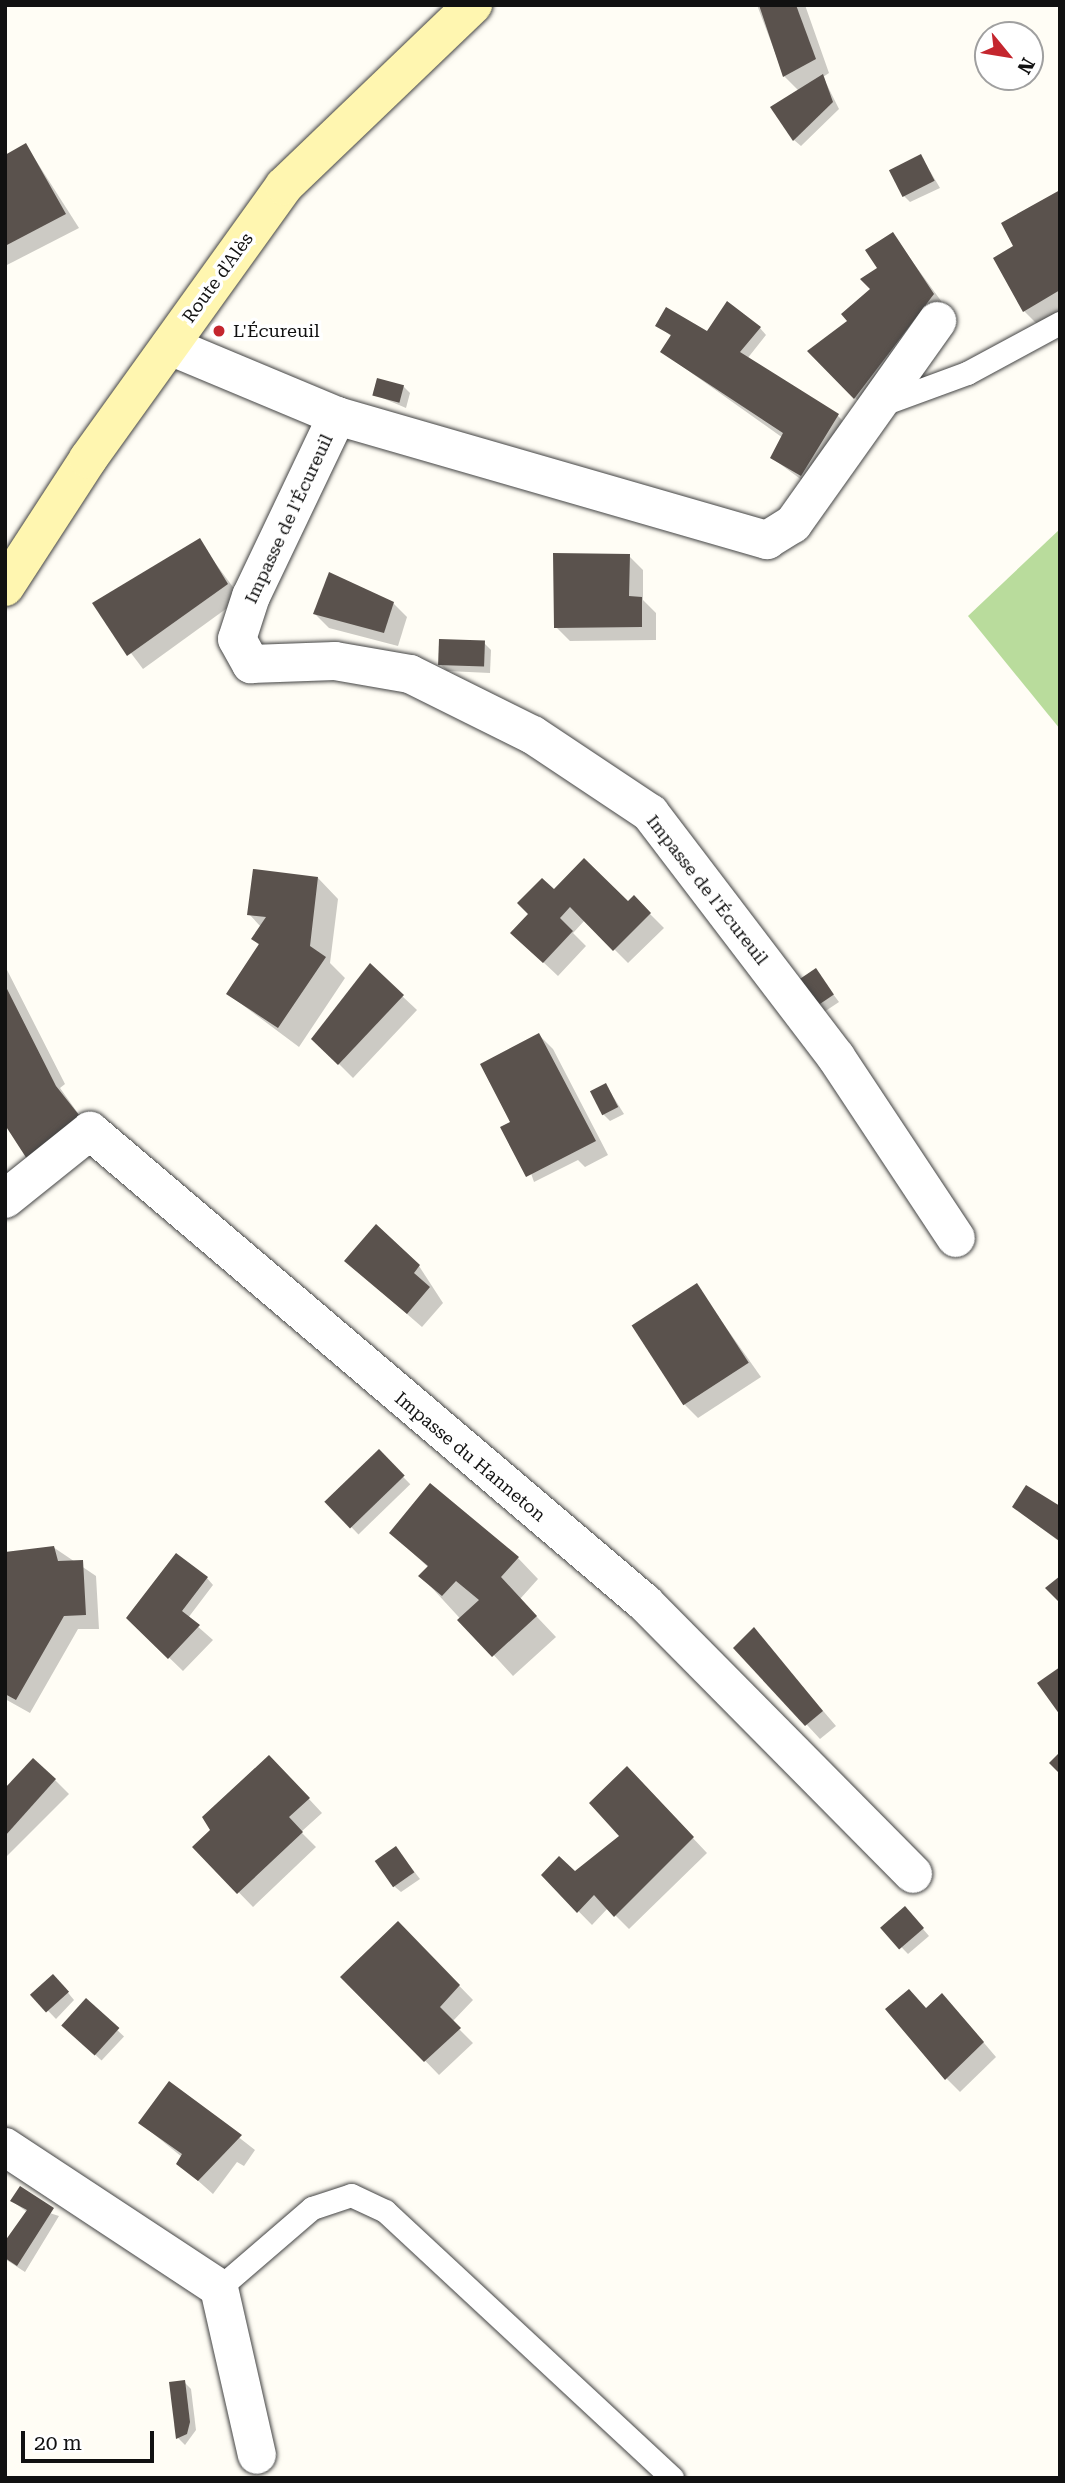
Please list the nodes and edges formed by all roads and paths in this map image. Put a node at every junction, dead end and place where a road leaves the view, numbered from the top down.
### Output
1 (473, 5) edge
2 (937, 321) dead end
3 (1060, 323) edge
4 (170, 346) junction
5 (877, 407) junction
6 (337, 416) junction
7 (5, 587) edge
8 (5, 1199) edge
9 (956, 1238) dead end
10 (913, 1874) dead end
11 (5, 2147) edge
12 (219, 2288) junction
13 (257, 2455) dead end
14 (672, 2478) edge

1 - 4 main road, Route d'Alès
2 - 5 street, Impasse de l'Écureuil
3 - 5 lane
4 - 6 street, Impasse de l'Écureuil
4 - 7 main road, Route d'Alès
5 - 6 street, Impasse de l'Écureuil
6 - 9 street, Impasse de l'Écureuil
8 - 10 street, Impasse du Hanneton
11 - 12 street
12 - 13 street
12 - 14 lane

